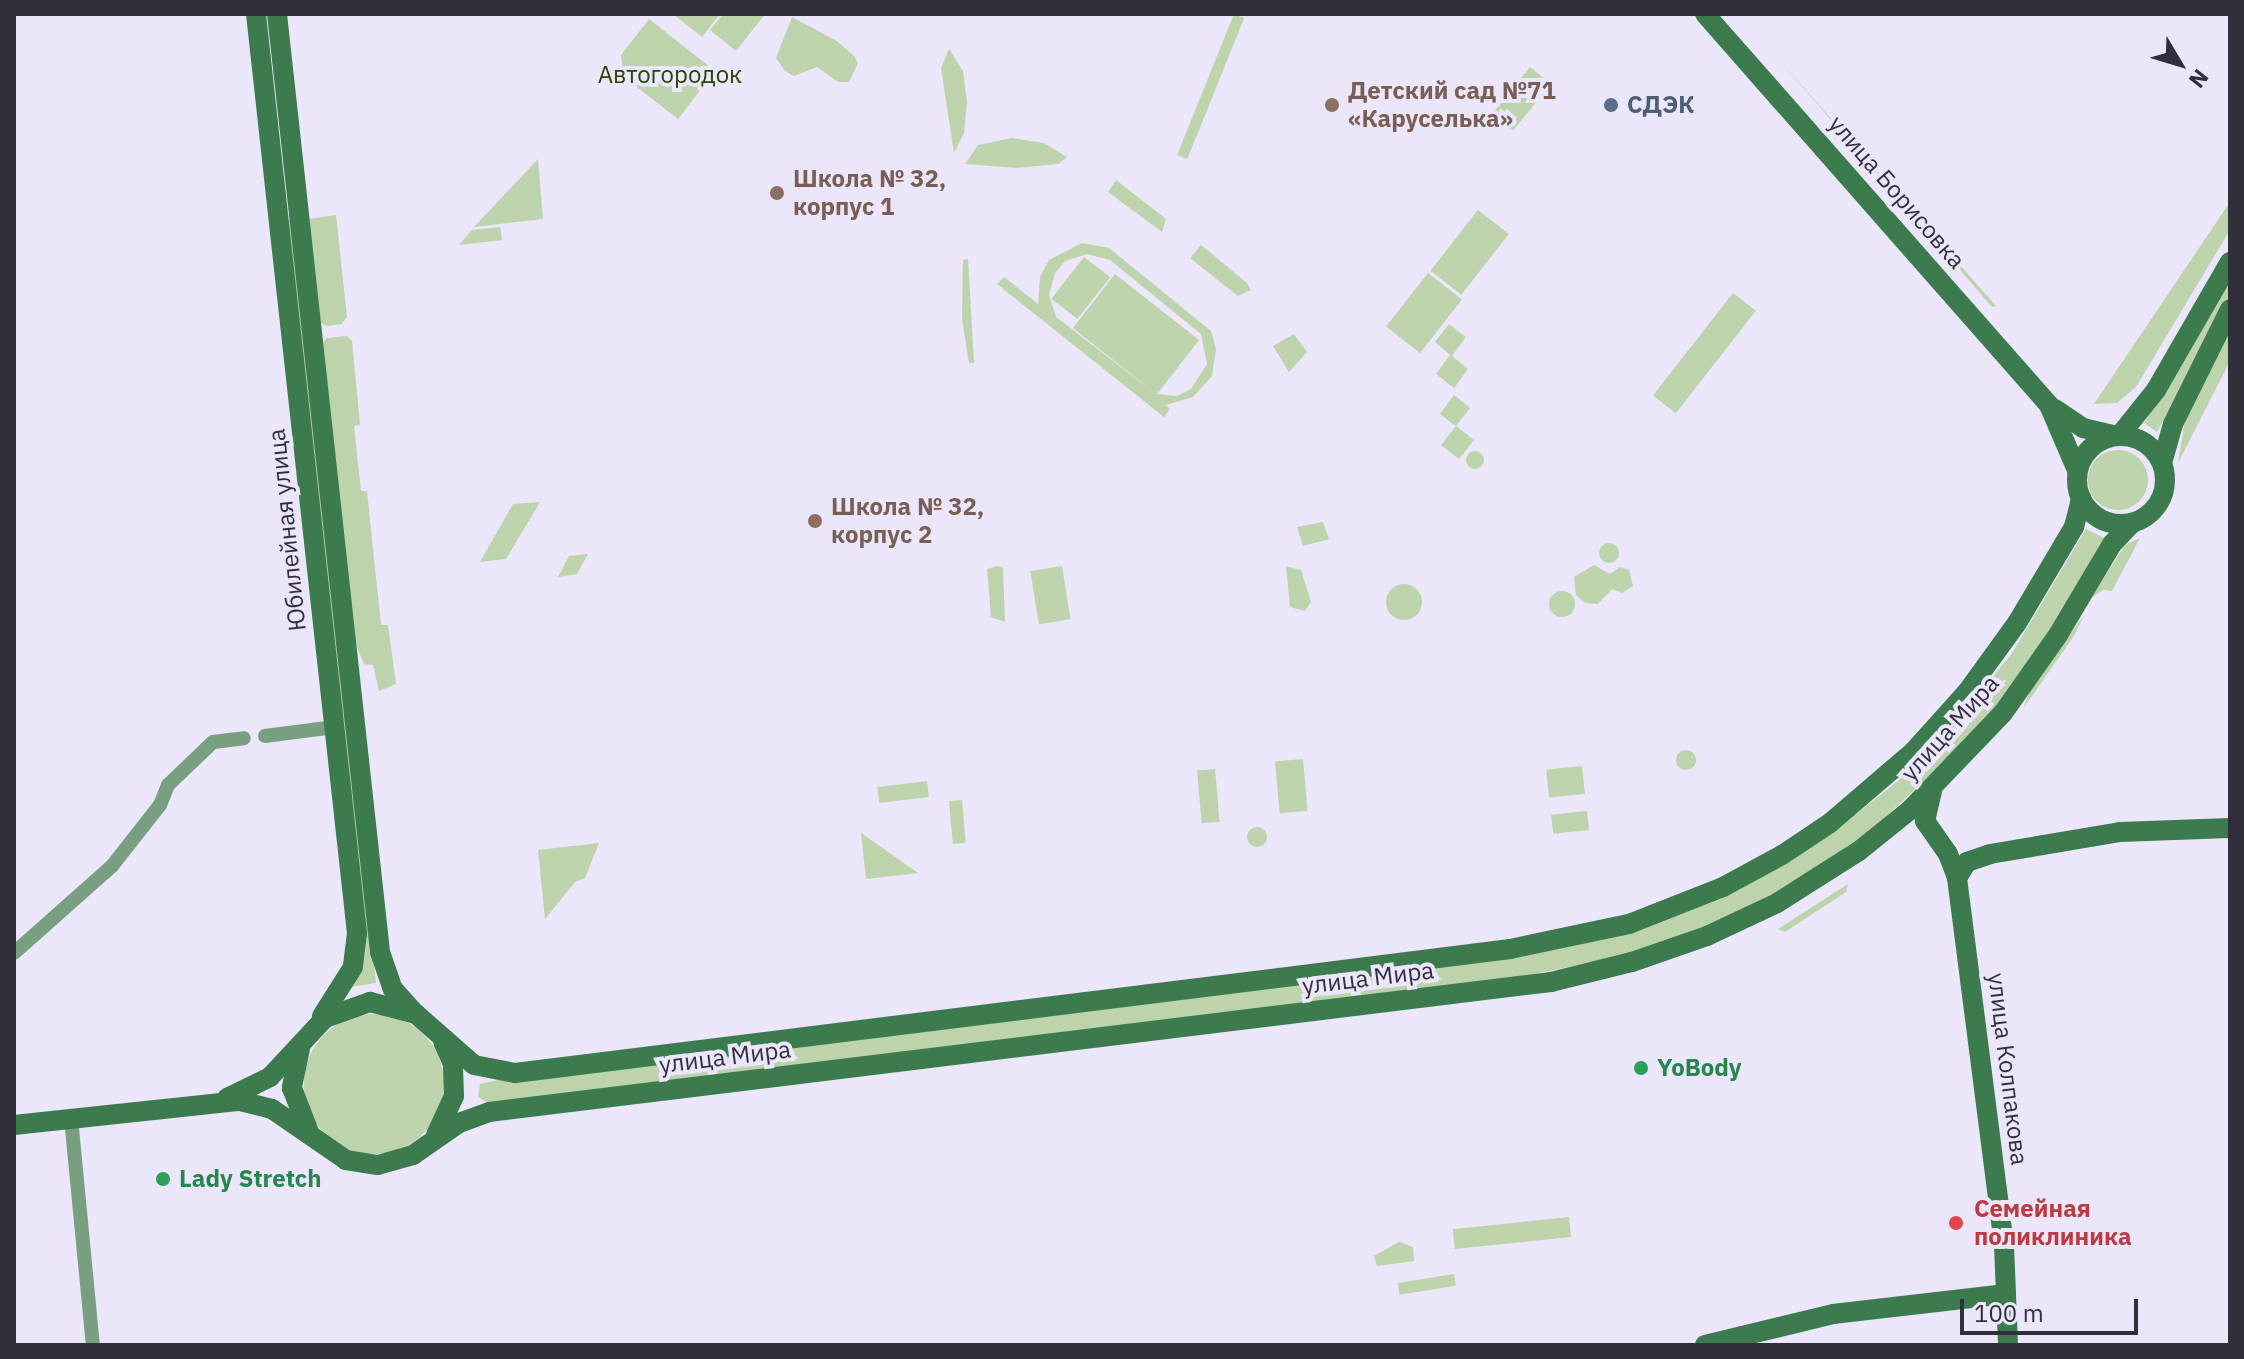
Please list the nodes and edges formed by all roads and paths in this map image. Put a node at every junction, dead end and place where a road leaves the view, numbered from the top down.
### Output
1 (256, 14) edge
2 (277, 14) edge
3 (1705, 14) edge
4 (2230, 262) edge
5 (2230, 309) edge
6 (2049, 405) junction
7 (2116, 435) junction
8 (2162, 463) junction
9 (2077, 470) junction
10 (2081, 498) junction
11 (2133, 522) junction
12 (334, 727) junction
13 (265, 736) dead end
14 (244, 738) dead end
15 (1933, 789) junction
16 (2230, 828) edge
17 (1885, 830) junction
18 (1931, 834) junction
19 (1945, 850) junction
20 (1975, 857) junction
21 (1957, 878) junction
22 (14, 953) edge
23 (422, 1019) junction
24 (309, 1035) junction
25 (219, 1101) junction
26 (71, 1118) junction
27 (14, 1125) edge
28 (434, 1138) junction
29 (319, 1144) junction
30 (2006, 1294) junction
31 (93, 1345) edge
32 (1705, 1345) edge
33 (2008, 1345) edge

1 - 12 main road, Юбилейная улица
2 - 23 main road, Юбилейная улица
3 - 6 main road, улица Борисовка
4 - 7 main road
5 - 8 main road
6 - 7 main road, улица Борисовка
6 - 9 main road, улица Борисовка
7 - 8 main road
7 - 9 main road
8 - 11 main road
9 - 10 main road
10 - 11 main road
10 - 23 main road, улица Мира
11 - 15 main road, улица Мира
12 - 13 street
12 - 24 main road, Юбилейная улица
14 - 22 street
15 - 17 main road, улица Мира
15 - 18 main road
16 - 20 main road
17 - 18 main road
17 - 28 main road, улица Мира
18 - 19 main road, улица Колпакова
19 - 20 main road
19 - 21 main road, улица Колпакова
20 - 21 main road
21 - 30 main road, улица Колпакова
23 - 24 main road, улица Мира
23 - 28 main road
24 - 25 main road, улица Мира
24 - 29 main road
25 - 26 main road, улица Мира
25 - 29 main road, улица Мира
26 - 27 main road, улица Мира
26 - 31 street
28 - 29 main road, улица Мира
30 - 32 main road
30 - 33 main road, улица Колпакова

